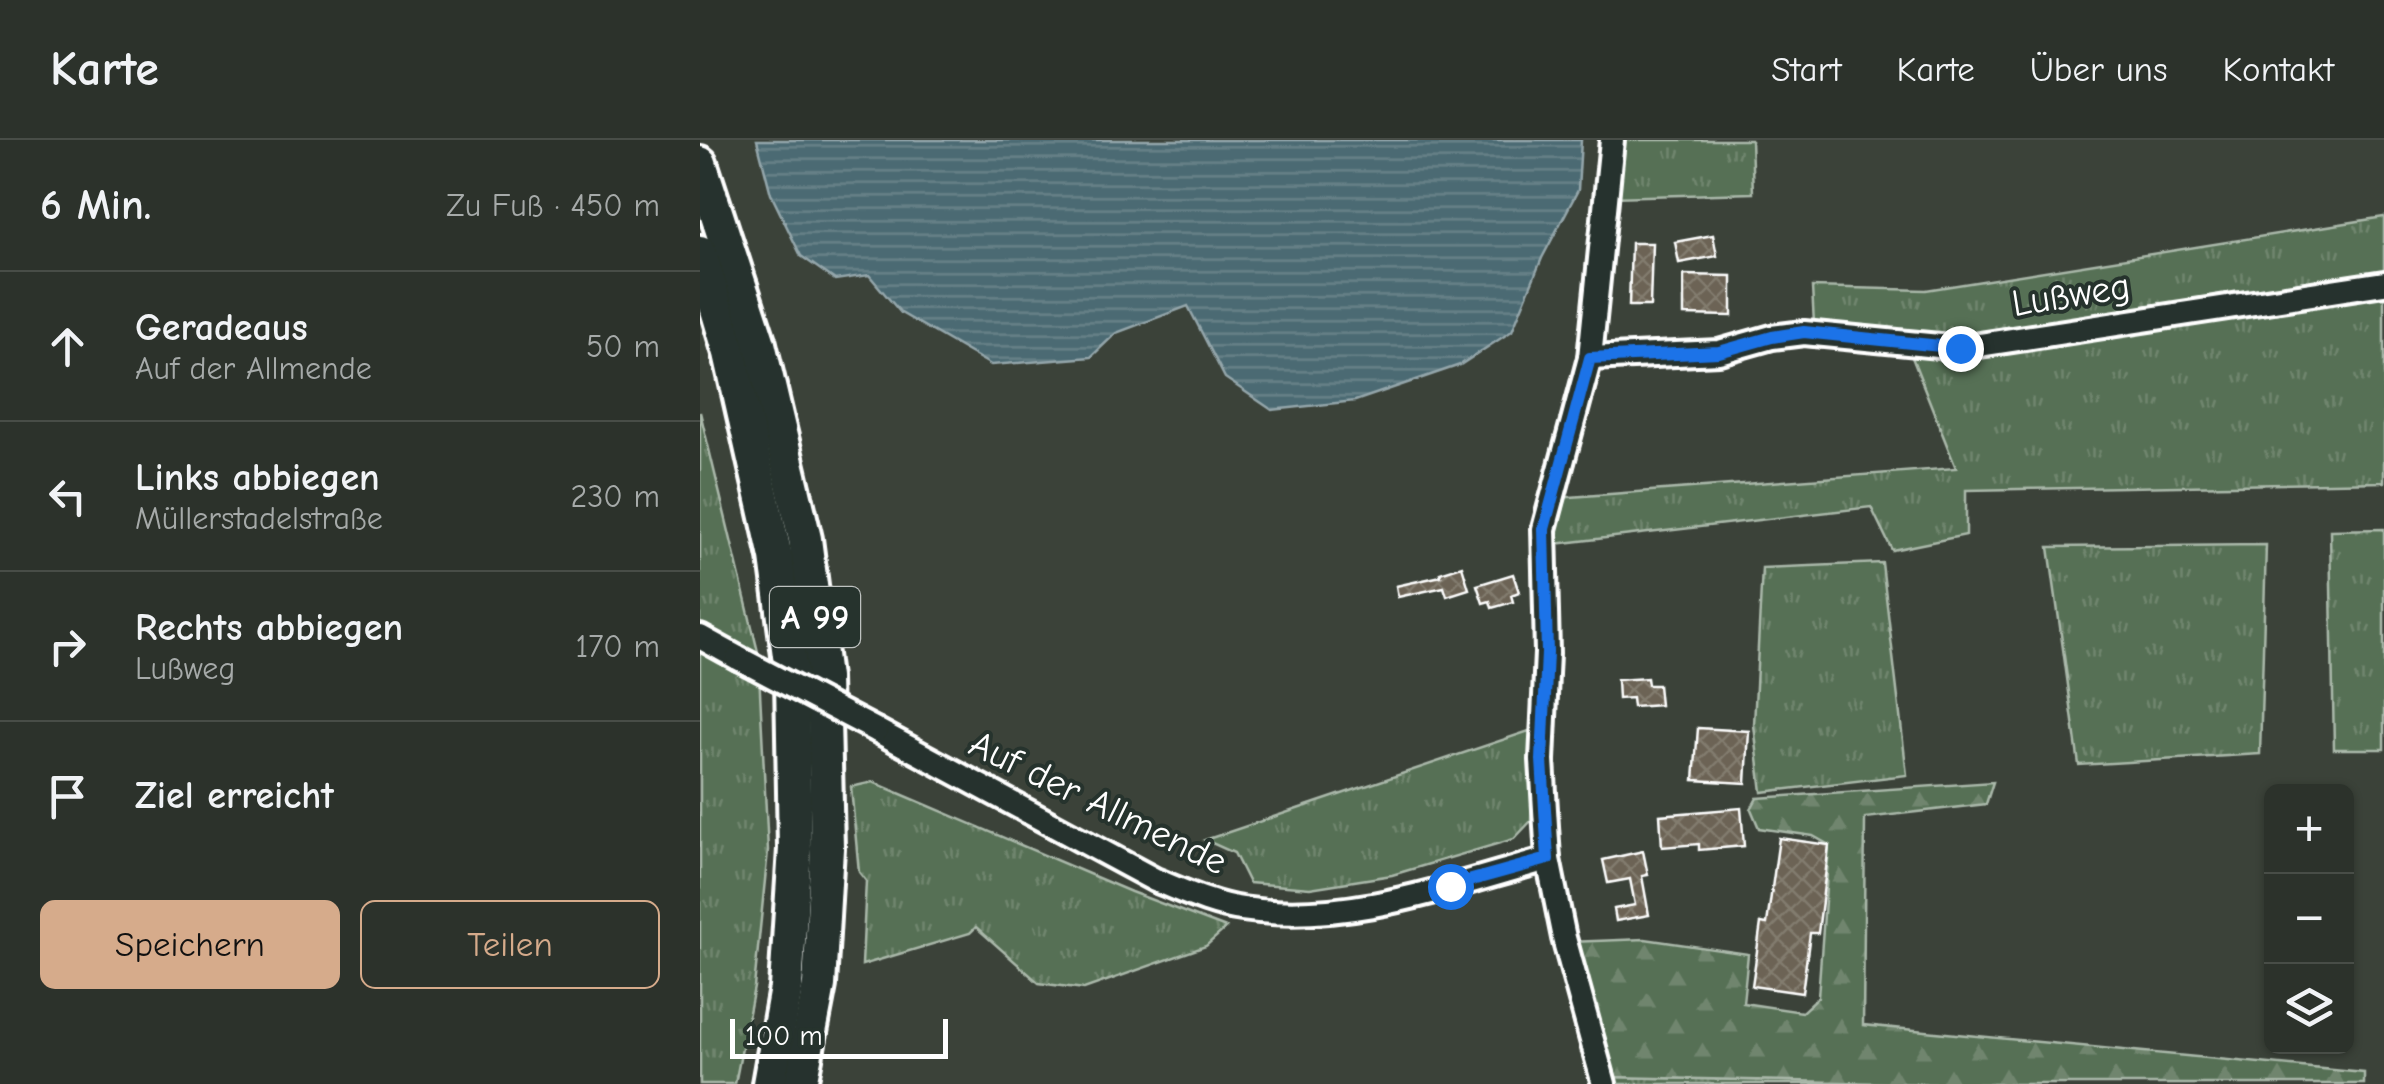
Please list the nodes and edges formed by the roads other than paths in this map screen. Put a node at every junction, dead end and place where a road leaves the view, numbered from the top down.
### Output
1 (1612, 140) edge
2 (700, 163) edge
3 (700, 252) edge
4 (2384, 284) edge
5 (1590, 358) junction
6 (700, 637) edge
7 (1548, 859) junction
8 (768, 1084) edge
9 (800, 1084) edge
10 (1604, 1084) edge

1 - 5 street
2 - 9 highway, A 99
3 - 8 highway, A 99
4 - 5 street, Lußweg
5 - 7 street
6 - 7 street, Auf der Allmende, bridge
7 - 10 street

